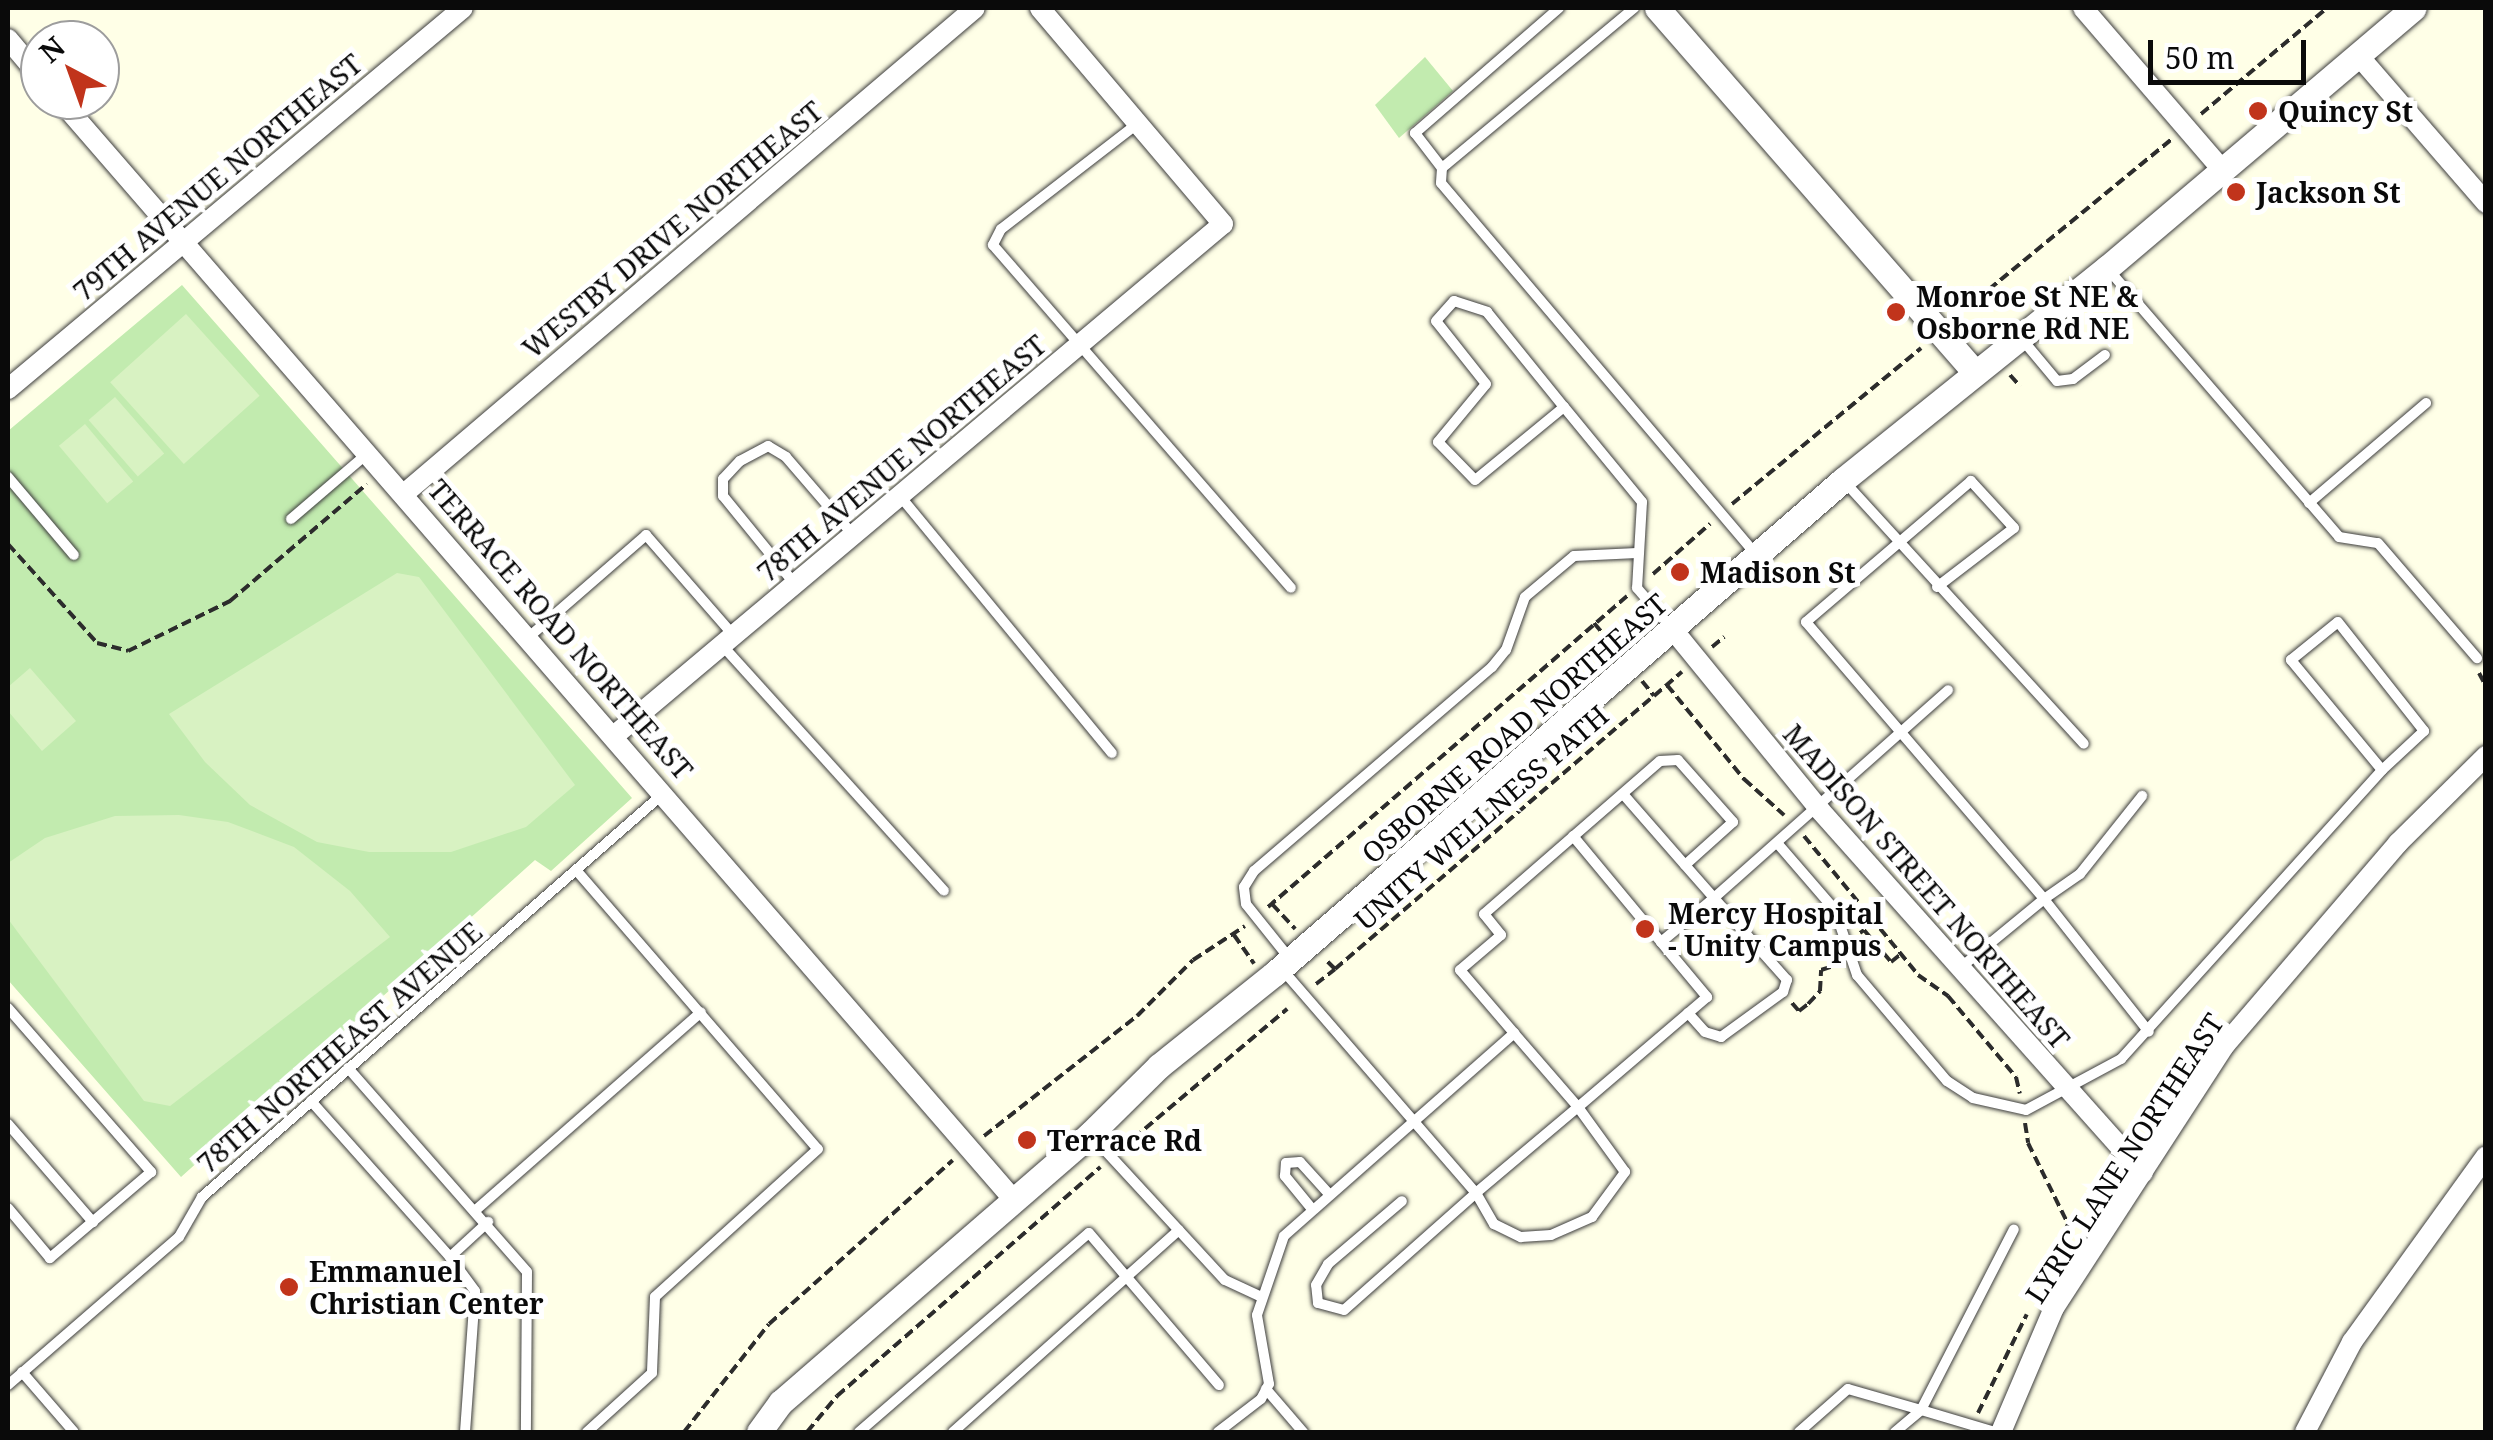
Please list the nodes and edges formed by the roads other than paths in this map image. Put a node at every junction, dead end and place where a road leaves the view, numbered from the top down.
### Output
1 (462, 8) edge
2 (975, 8) edge
3 (1040, 8) edge
4 (1559, 8) edge
5 (1634, 8) edge
6 (1657, 8) edge
7 (2083, 8) edge
8 (2414, 8) edge
9 (2358, 55) junction
10 (77, 120) edge
11 (1140, 122) junction
12 (2220, 167) junction
13 (1442, 168) junction
14 (2486, 203) edge
15 (181, 240) junction
16 (2107, 268) junction
17 (2020, 337) junction
18 (1078, 345) junction
19 (2105, 355) dead end
20 (1975, 373) junction
21 (8, 389) edge
22 (2426, 403) dead end
23 (1564, 407) junction
24 (368, 452) junction
25 (8, 477) edge
26 (1843, 480) junction
27 (405, 492) junction
28 (900, 496) junction
29 (2309, 502) junction
30 (291, 519) dead end
31 (853, 535) junction
32 (1900, 541) junction
33 (1638, 552) junction
34 (74, 555) dead end
35 (1756, 556) junction
36 (794, 584) junction
37 (1936, 587) junction
38 (1291, 588) dead end
39 (1674, 631) junction
40 (530, 636) junction
41 (728, 640) junction
42 (2477, 658) dead end
43 (1948, 690) dead end
44 (615, 736) junction
45 (1900, 736) junction
46 (2084, 744) dead end
47 (1112, 753) dead end
48 (2486, 756) edge
49 (2382, 770) junction
50 (666, 791) junction
51 (1623, 794) junction
52 (2142, 796) dead end
53 (1819, 809) junction
54 (1574, 836) junction
55 (1778, 844) junction
56 (1685, 865) junction
57 (576, 870) junction
58 (944, 891) dead end
59 (1714, 898) junction
60 (2044, 899) junction
61 (1661, 942) junction
62 (1286, 964) junction
63 (1960, 968) junction
64 (8, 1008) edge
65 (701, 1012) junction
66 (1688, 1014) junction
67 (2149, 1032) junction
68 (1514, 1033) junction
69 (348, 1068) junction
70 (2068, 1089) junction
71 (311, 1101) junction
72 (1578, 1107) junction
73 (1412, 1119) junction
74 (8, 1124) edge
75 (1090, 1134) junction
76 (2486, 1156) edge
77 (2142, 1172) junction
78 (1476, 1193) junction
79 (1329, 1194) junction
80 (1014, 1200) junction
81 (1402, 1202) dead end
82 (8, 1208) edge
83 (476, 1209) junction
84 (1312, 1209) junction
85 (93, 1222) junction
86 (488, 1222) junction
87 (2014, 1229) dead end
88 (1179, 1230) junction
89 (450, 1256) junction
90 (1129, 1276) junction
91 (1260, 1296) junction
92 (22, 1372) junction
93 (8, 1385) edge
94 (1219, 1385) dead end
95 (1266, 1389) junction
96 (1921, 1410) junction
97 (74, 1432) edge
98 (465, 1432) edge
99 (526, 1432) edge
100 (587, 1432) edge
101 (759, 1432) edge
102 (859, 1432) edge
103 (953, 1432) edge
104 (1218, 1432) edge
105 (1302, 1432) edge
106 (1799, 1432) edge
107 (1895, 1432) edge
108 (1998, 1432) edge
109 (2305, 1432) edge

1 - 15 street, 79TH AVENUE NORTHEAST
2 - 27 street, WESTBY DRIVE NORTHEAST
3 - 11 street
4 - 13 lane
5 - 13 lane
6 - 20 street
7 - 12 street
8 - 9 street, OSBORNE ROAD NORTHEAST
9 - 12 street, OSBORNE ROAD NORTHEAST
9 - 14 street
10 - 15 street, TERRACE ROAD NORTHEAST
11 - 18 street, 78TH AVENUE NORTHEAST
11 - 18 lane
12 - 16 street, OSBORNE ROAD NORTHEAST
13 - 35 lane
15 - 21 street, 79TH AVENUE NORTHEAST
15 - 24 street, TERRACE ROAD NORTHEAST
16 - 17 street, OSBORNE ROAD NORTHEAST
16 - 29 lane
17 - 19 lane
17 - 20 street, OSBORNE ROAD NORTHEAST
18 - 28 street, 78TH AVENUE NORTHEAST
18 - 38 lane
20 - 26 street, OSBORNE ROAD NORTHEAST
22 - 29 lane
23 - 23 lane
23 - 33 lane
24 - 27 street, TERRACE ROAD NORTHEAST
24 - 30 lane
25 - 34 lane
26 - 32 lane
26 - 35 street, OSBORNE ROAD NORTHEAST
27 - 40 street, TERRACE ROAD NORTHEAST
28 - 31 street, 78TH AVENUE NORTHEAST
28 - 47 lane
29 - 42 lane
31 - 36 street, 78TH AVENUE NORTHEAST
31 - 36 lane
32 - 37 lane
32 - 37 lane
32 - 45 lane
33 - 39 lane
33 - 62 lane
35 - 39 street, OSBORNE ROAD NORTHEAST
36 - 41 street, 78TH AVENUE NORTHEAST
37 - 46 lane
39 - 53 street, MADISON STREET NORTHEAST
39 - 62 street, OSBORNE ROAD NORTHEAST
40 - 41 lane
40 - 44 street, TERRACE ROAD NORTHEAST
41 - 44 street, 78TH AVENUE NORTHEAST
41 - 58 lane
43 - 45 lane
44 - 50 street, TERRACE ROAD NORTHEAST
45 - 53 lane
45 - 60 lane
48 - 77 street, LYRIC LANE NORTHEAST
49 - 49 lane
49 - 67 lane
50 - 57 lane, 78TH NORTHEAST AVENUE
50 - 80 street, TERRACE ROAD NORTHEAST
51 - 54 lane
51 - 56 lane
51 - 56 lane
52 - 60 lane
53 - 55 lane
53 - 63 street, MADISON STREET NORTHEAST
54 - 61 lane
54 - 68 lane
55 - 59 lane
55 - 70 lane
56 - 59 lane
57 - 65 lane
57 - 69 lane, 78TH NORTHEAST AVENUE
59 - 61 lane
59 - 66 lane
60 - 63 lane
60 - 67 lane
61 - 66 lane
62 - 73 lane
62 - 75 street, OSBORNE ROAD NORTHEAST
63 - 70 street, MADISON STREET NORTHEAST
64 - 85 lane
65 - 83 lane
65 - 100 lane
66 - 72 lane
67 - 70 lane
68 - 72 lane
68 - 73 lane
69 - 71 lane, 78TH NORTHEAST AVENUE
69 - 83 lane
70 - 77 street, MADISON STREET NORTHEAST
71 - 89 lane
71 - 92 lane, 78TH NORTHEAST AVENUE
72 - 78 lane
72 - 78 lane
73 - 78 lane
73 - 79 lane
74 - 85 lane
75 - 80 street, OSBORNE ROAD NORTHEAST
75 - 88 lane
76 - 109 street
77 - 108 street, LYRIC LANE NORTHEAST
78 - 81 lane
79 - 84 lane
79 - 84 lane
80 - 101 street, OSBORNE ROAD NORTHEAST
82 - 85 lane
83 - 86 lane
84 - 91 lane
86 - 89 lane
86 - 99 lane
87 - 96 lane
88 - 90 lane
88 - 91 lane
89 - 98 lane
90 - 94 lane
90 - 102 lane
90 - 103 lane
91 - 95 lane
92 - 93 lane, 78TH NORTHEAST AVENUE
92 - 97 lane
95 - 104 lane
95 - 105 lane
96 - 106 lane
96 - 107 lane
96 - 108 lane

